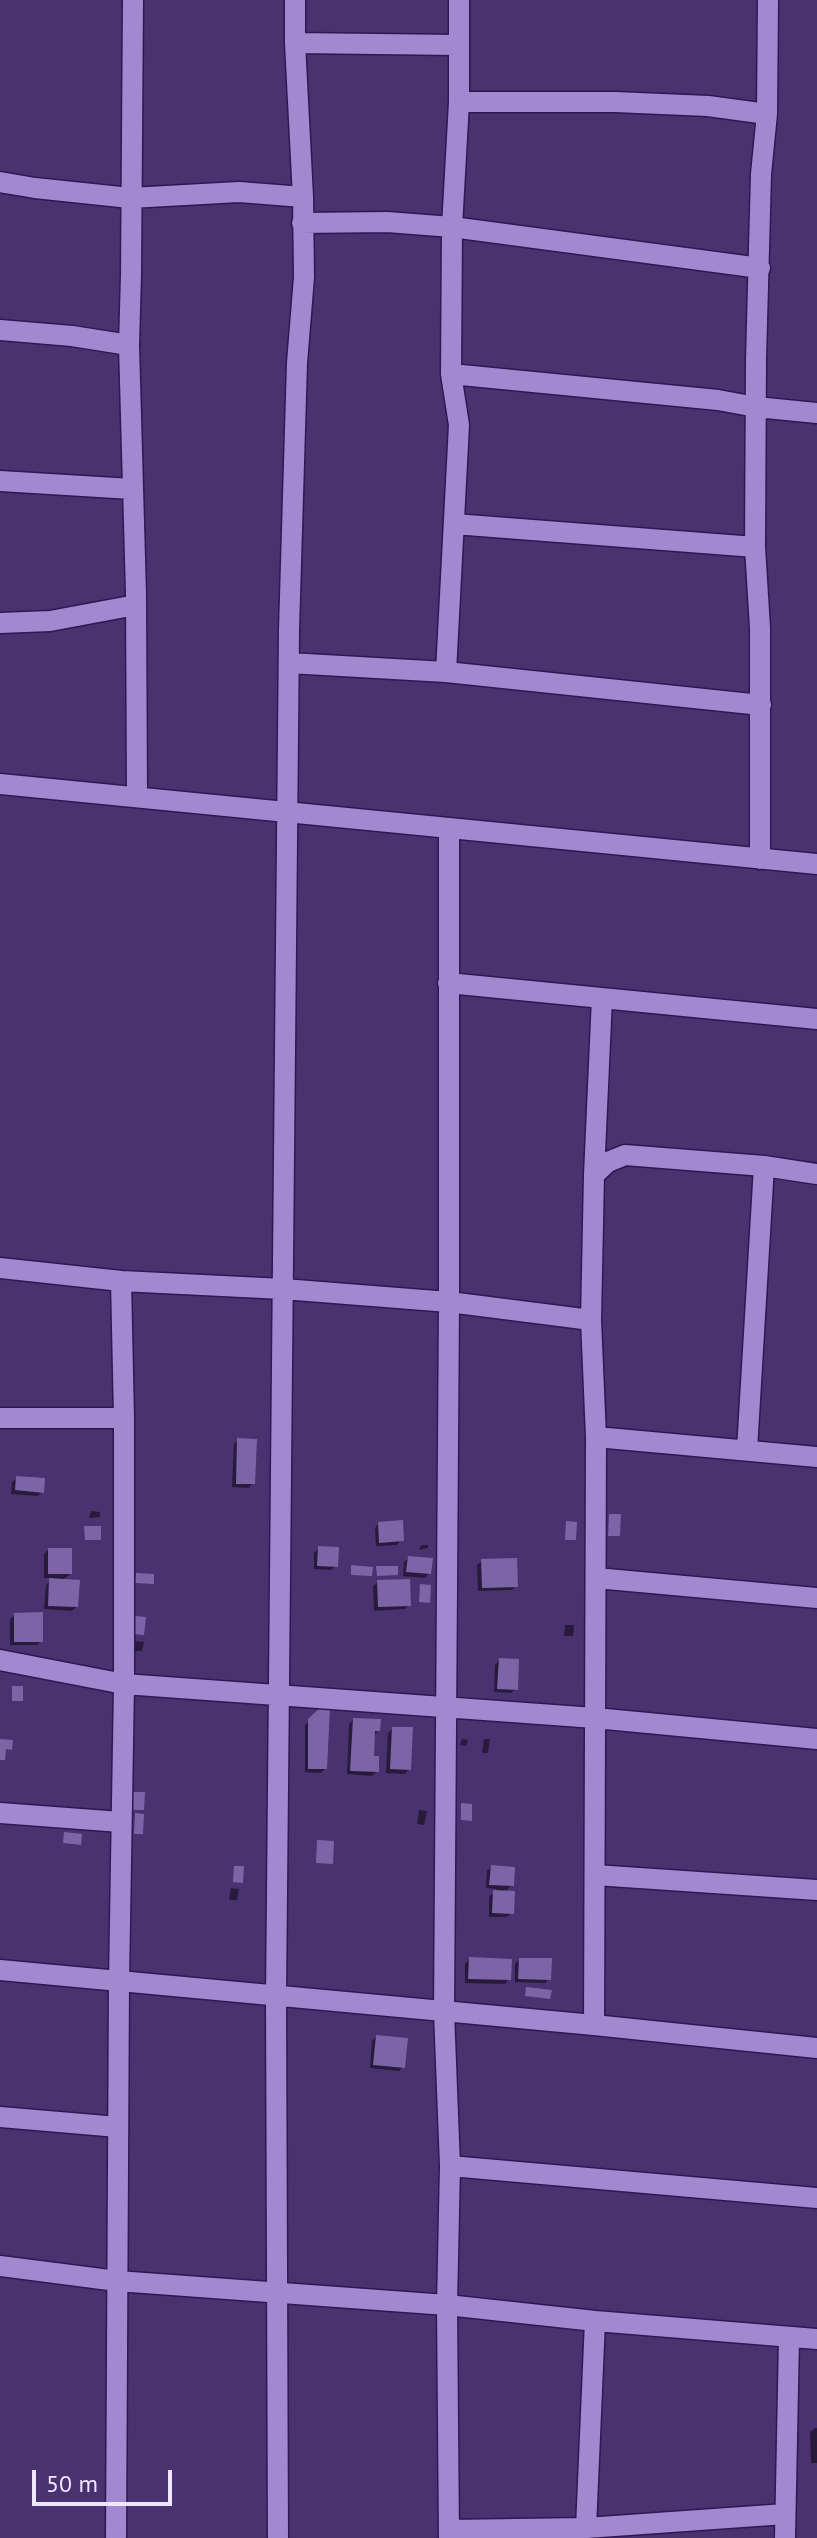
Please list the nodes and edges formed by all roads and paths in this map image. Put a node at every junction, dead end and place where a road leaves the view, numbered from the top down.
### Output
1 (133, 0) edge
2 (295, 0) edge
3 (459, 0) edge
4 (768, 0) edge
5 (295, 43) junction
6 (458, 45) junction
7 (459, 102) junction
8 (767, 114) junction
9 (0, 182) edge
10 (303, 197) junction
11 (130, 198) junction
12 (302, 223) junction
13 (452, 227) junction
14 (760, 268) junction
15 (0, 330) edge
16 (129, 345) junction
17 (451, 374) junction
18 (756, 407) junction
19 (817, 413) edge
20 (0, 481) edge
21 (132, 489) junction
22 (454, 524) junction
23 (755, 547) junction
24 (136, 605) junction
25 (0, 623) edge
26 (289, 663) junction
27 (446, 672) junction
28 (761, 705) junction
29 (0, 784) edge
30 (137, 797) junction
31 (287, 813) junction
32 (449, 828) junction
33 (760, 859) junction
34 (817, 864) edge
35 (448, 983) junction
36 (602, 998) junction
37 (817, 1019) edge
38 (764, 1166) junction
39 (817, 1174) edge
40 (594, 1175) junction
41 (0, 1268) edge
42 (121, 1281) junction
43 (283, 1289) junction
44 (449, 1302) junction
45 (591, 1320) junction
46 (0, 1418) edge
47 (124, 1418) junction
48 (596, 1437) junction
49 (747, 1450) junction
50 (817, 1457) edge
51 (596, 1578) junction
52 (817, 1598) edge
53 (0, 1660) edge
54 (124, 1684) junction
55 (279, 1694) junction
56 (445, 1707) junction
57 (595, 1718) junction
58 (817, 1739) edge
59 (0, 1813) edge
60 (121, 1822) junction
61 (595, 1875) junction
62 (817, 1890) edge
63 (0, 1970) edge
64 (119, 1981) junction
65 (276, 1996) junction
66 (444, 2012) junction
67 (594, 2025) junction
68 (817, 2048) edge
69 (0, 2117) edge
70 (118, 2127) junction
71 (450, 2166) junction
72 (817, 2198) edge
73 (0, 2266) edge
74 (117, 2281) junction
75 (277, 2294) junction
76 (447, 2305) junction
77 (595, 2321) junction
78 (789, 2338) junction
79 (817, 2339) edge
80 (785, 2514) junction
81 (586, 2528) junction
82 (449, 2534) edge
83 (116, 2538) edge
84 (278, 2538) edge
85 (785, 2538) edge

1 - 11 street
2 - 5 street
3 - 6 street
4 - 8 street
5 - 6 street
5 - 10 street
6 - 7 street
7 - 8 street
7 - 13 street
8 - 14 street
9 - 11 street
10 - 11 street
10 - 12 street
11 - 16 street
12 - 13 street
12 - 26 street
13 - 14 street
13 - 17 street
14 - 18 street
15 - 16 street
16 - 21 street
17 - 18 street
17 - 22 street
18 - 19 street
18 - 23 street
20 - 21 street
21 - 24 street
22 - 23 street
22 - 27 street
23 - 28 street
24 - 25 street
24 - 30 street
26 - 27 street
26 - 31 street
27 - 28 street
28 - 33 street
29 - 30 street
30 - 31 street
31 - 32 street
31 - 43 street
32 - 33 street
32 - 35 street
33 - 34 street
35 - 36 street
35 - 44 street
36 - 37 street
36 - 40 street
38 - 39 street
38 - 40 street
38 - 49 street
40 - 45 street
41 - 42 street
42 - 43 street
42 - 47 street
43 - 44 street
43 - 55 street
44 - 45 street
44 - 56 street
45 - 48 street
46 - 47 street
47 - 54 street
48 - 49 street
48 - 51 street
49 - 50 street
51 - 52 street
51 - 57 street
53 - 54 street
54 - 55 street
54 - 60 street
55 - 56 street
55 - 65 street
56 - 57 street
56 - 66 street
57 - 58 street
57 - 61 street
59 - 60 street
60 - 64 street
61 - 62 street
61 - 67 street
63 - 64 street
64 - 65 street
64 - 70 street
65 - 66 street
65 - 75 street
66 - 67 street
66 - 71 street
67 - 68 street
69 - 70 street
70 - 74 street
71 - 72 street
71 - 76 street
73 - 74 street
74 - 75 street
74 - 83 street
75 - 76 street
75 - 84 street
76 - 77 street
76 - 82 street
77 - 78 street
77 - 81 street
78 - 79 street
78 - 80 street
80 - 81 street
80 - 85 street
81 - 82 street

